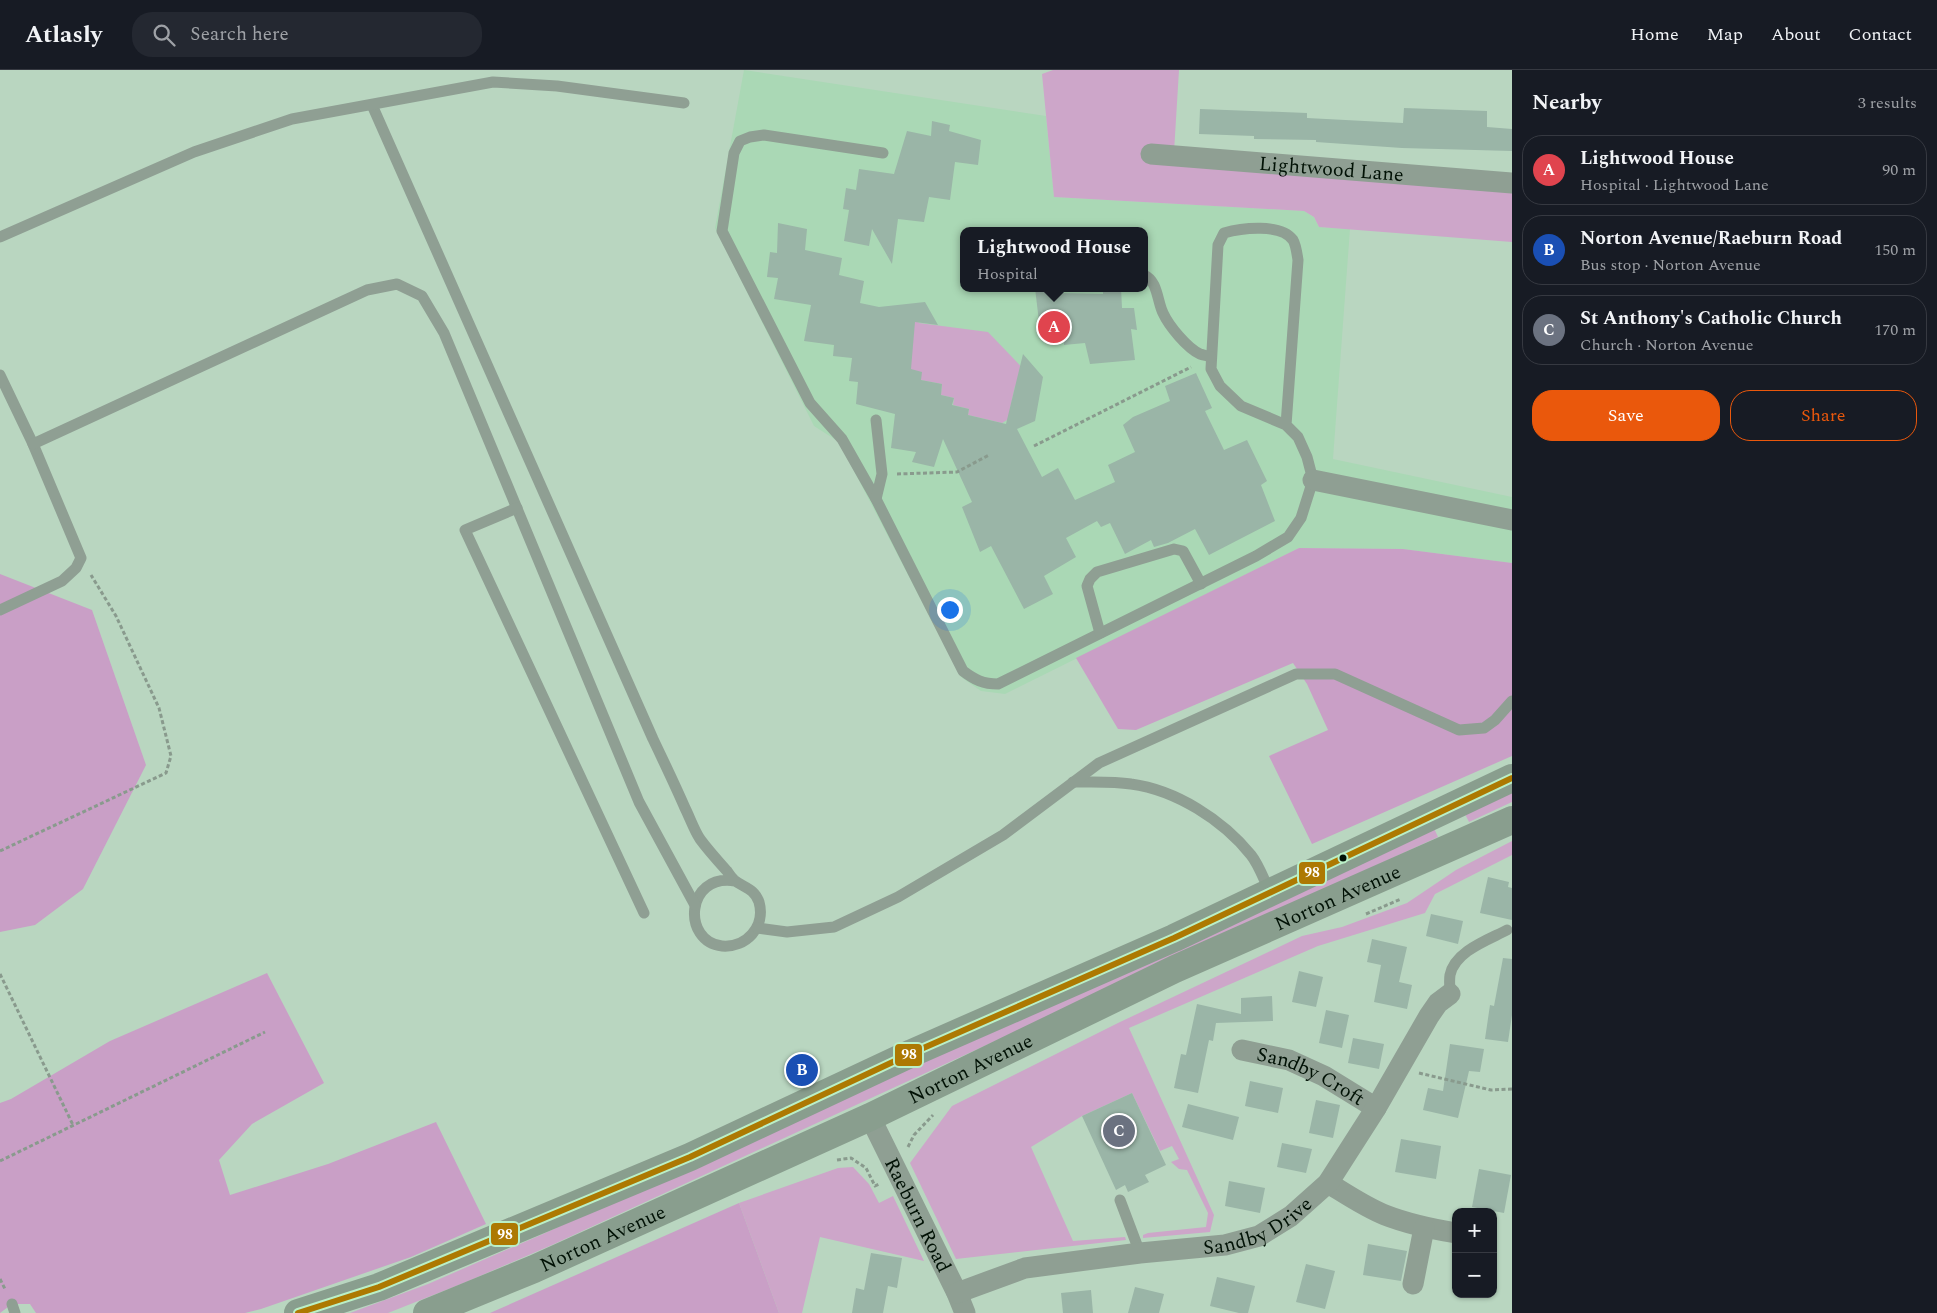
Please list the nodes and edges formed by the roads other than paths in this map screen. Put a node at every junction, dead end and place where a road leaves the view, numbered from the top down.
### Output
1 (684, 103) dead end
2 (372, 105) junction
3 (883, 153) dead end
4 (1151, 154) dead end
5 (1512, 183) edge
6 (0, 236) edge
7 (1148, 277) edge
8 (1211, 357) junction
9 (0, 375) edge
10 (876, 420) dead end
11 (1286, 426) junction
12 (33, 444) junction
13 (1313, 480) junction
14 (876, 499) junction
15 (517, 508) junction
16 (1512, 520) edge
17 (1201, 584) junction
18 (0, 610) edge
19 (1100, 633) junction
20 (1512, 701) edge
21 (1512, 778) edge
22 (1074, 782) junction
23 (1512, 820) edge
24 (735, 880) junction
25 (1270, 892) junction
26 (694, 905) junction
27 (644, 913) dead end
28 (757, 928) junction
29 (1507, 930) dead end
30 (1450, 994) joint
31 (1242, 1050) dead end
32 (1376, 1108) junction
33 (870, 1117) junction
34 (1328, 1183) junction
35 (1120, 1200) dead end
36 (1424, 1228) junction
37 (1452, 1233) edge
38 (1140, 1253) junction
39 (1413, 1284) dead end
40 (961, 1303) edge
41 (298, 1313) edge
42 (427, 1313) edge

1 - 2 lane
2 - 6 lane
2 - 24 lane
3 - 14 lane
4 - 5 street, Lightwood Lane
7 - 8 lane
8 - 11 lane
8 - 11 lane
9 - 12 lane
10 - 14 lane
11 - 13 lane
12 - 15 lane
12 - 18 lane
13 - 16 street
13 - 17 lane
14 - 19 lane
15 - 26 lane
15 - 27 lane
17 - 19 lane
17 - 19 lane
20 - 22 lane
21 - 25 highway, Norton Avenue
22 - 25 lane
22 - 28 lane
23 - 33 highway, Norton Avenue
24 - 26 lane
24 - 28 lane
25 - 41 highway, Norton Avenue
26 - 28 lane
29 - 30 lane
30 - 32 street, Sandby Drive
31 - 32 street, Sandby Croft
32 - 34 street, Sandby Drive
33 - 40 street, Raeburn Road
33 - 42 highway, Norton Avenue
34 - 36 street
34 - 38 street, Sandby Drive
35 - 38 lane
36 - 37 street
36 - 39 street
38 - 40 street, Sandby Drive

